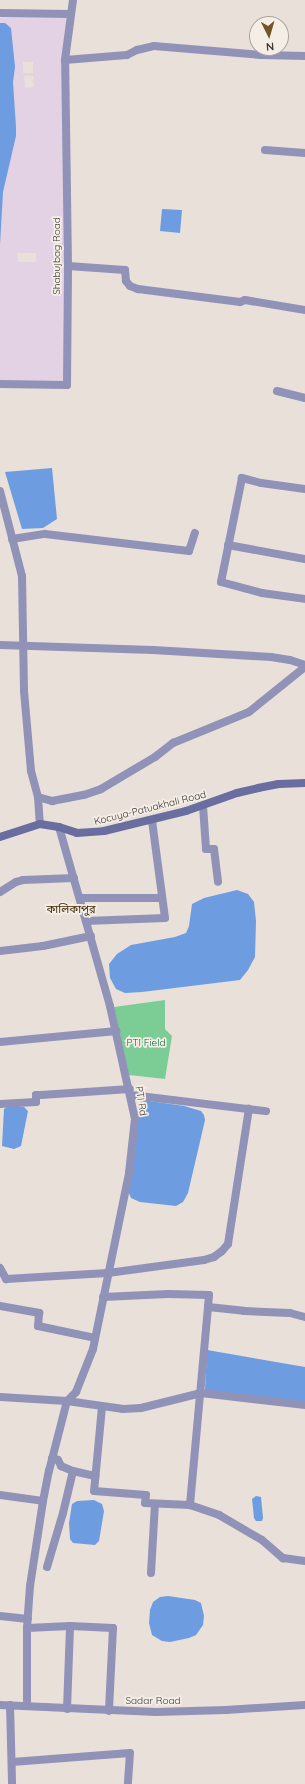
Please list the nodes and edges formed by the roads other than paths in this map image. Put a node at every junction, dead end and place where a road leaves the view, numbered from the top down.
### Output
1 (73, 0) edge
2 (0, 13) edge
3 (71, 14) junction
4 (305, 56) edge
5 (65, 60) junction
6 (265, 150) dead end
7 (305, 153) edge
8 (68, 266) junction
9 (305, 310) edge
10 (0, 384) edge
11 (277, 392) dead end
12 (305, 398) edge
13 (305, 489) edge
14 (0, 491) edge
15 (195, 533) dead end
16 (12, 539) junction
17 (228, 545) junction
18 (305, 559) edge
19 (305, 599) edge
20 (0, 645) edge
21 (24, 646) junction
22 (305, 666) edge
23 (305, 783) edge
24 (38, 797) junction
25 (203, 806) junction
26 (152, 820) junction
27 (40, 824) junction
28 (59, 826) junction
29 (0, 837) edge
30 (74, 878) junction
31 (218, 882) dead end
32 (0, 892) edge
33 (80, 898) junction
34 (162, 898) junction
35 (86, 921) junction
36 (91, 936) junction
37 (0, 951) edge
38 (116, 1031) junction
39 (0, 1042) edge
40 (130, 1092) junction
41 (0, 1104) edge
42 (249, 1109) junction
43 (266, 1111) dead end
44 (0, 1268) edge
45 (108, 1273) junction
46 (103, 1297) junction
47 (0, 1306) edge
48 (208, 1307) junction
49 (305, 1316) edge
50 (95, 1338) junction
51 (201, 1393) junction
52 (0, 1397) edge
53 (67, 1401) junction
54 (305, 1405) edge
55 (102, 1407) junction
56 (52, 1458) junction
57 (73, 1471) junction
58 (95, 1476) junction
59 (0, 1495) edge
60 (43, 1501) junction
61 (155, 1504) junction
62 (190, 1505) junction
63 (305, 1561) edge
64 (47, 1567) dead end
65 (151, 1573) dead end
66 (0, 1616) edge
67 (28, 1619) junction
68 (70, 1626) junction
69 (27, 1628) junction
70 (0, 1705) edge
71 (305, 1705) edge
72 (10, 1706) junction
73 (27, 1706) junction
74 (68, 1709) junction
75 (110, 1711) junction
76 (12, 1762) junction
77 (12, 1784) edge
78 (128, 1784) edge

1 - 3 street, Shabujbag Road
2 - 3 street
3 - 5 street, Shabujbag Road
4 - 5 street
5 - 8 street, Shabujbag Road
6 - 7 street
8 - 9 street
8 - 10 street, Shabujbag Road
11 - 12 street
13 - 17 street
14 - 16 street
15 - 16 street
16 - 21 street
17 - 18 street
17 - 19 street
20 - 21 street
21 - 22 street
21 - 24 street
22 - 24 street
23 - 25 main road, Kocuya-Patuakhali Road
24 - 27 street
25 - 26 main road, Kocuya-Patuakhali Road
25 - 31 street
26 - 28 main road, Kocuya-Patuakhali Road
26 - 34 street
27 - 28 main road, Kocuya-Patuakhali Road
27 - 29 main road, Kocuya-Patuakhali Road
28 - 30 street, PTI Rd
30 - 32 street
30 - 33 street, PTI Rd
33 - 34 street
33 - 35 street, PTI Rd
34 - 35 street
35 - 36 street, PTI Rd
36 - 37 street
36 - 38 street, PTI Rd
38 - 39 street
38 - 40 street, PTI Rd
40 - 41 street
40 - 42 street
40 - 45 street, PTI Rd
42 - 43 street
42 - 45 street
44 - 45 street
45 - 46 street, PTI Rd
46 - 48 street
46 - 50 street, PTI Rd
47 - 50 street
48 - 49 street
48 - 51 street
50 - 53 street, PTI Rd
51 - 54 street
51 - 55 street
51 - 62 street
52 - 53 street
53 - 55 street
53 - 56 street
55 - 58 street
56 - 57 street
56 - 60 street
57 - 58 street
57 - 64 street
58 - 61 street
59 - 60 street
60 - 67 street
61 - 62 street
61 - 65 street
62 - 63 street
66 - 67 street
67 - 69 street
68 - 69 street
68 - 74 street
68 - 75 street
69 - 73 street
70 - 72 street, Sadar Road
71 - 75 street, Sadar Road
72 - 73 street, Sadar Road
72 - 76 street
73 - 74 street, Sadar Road
74 - 75 street, Sadar Road
76 - 77 street
76 - 78 street

